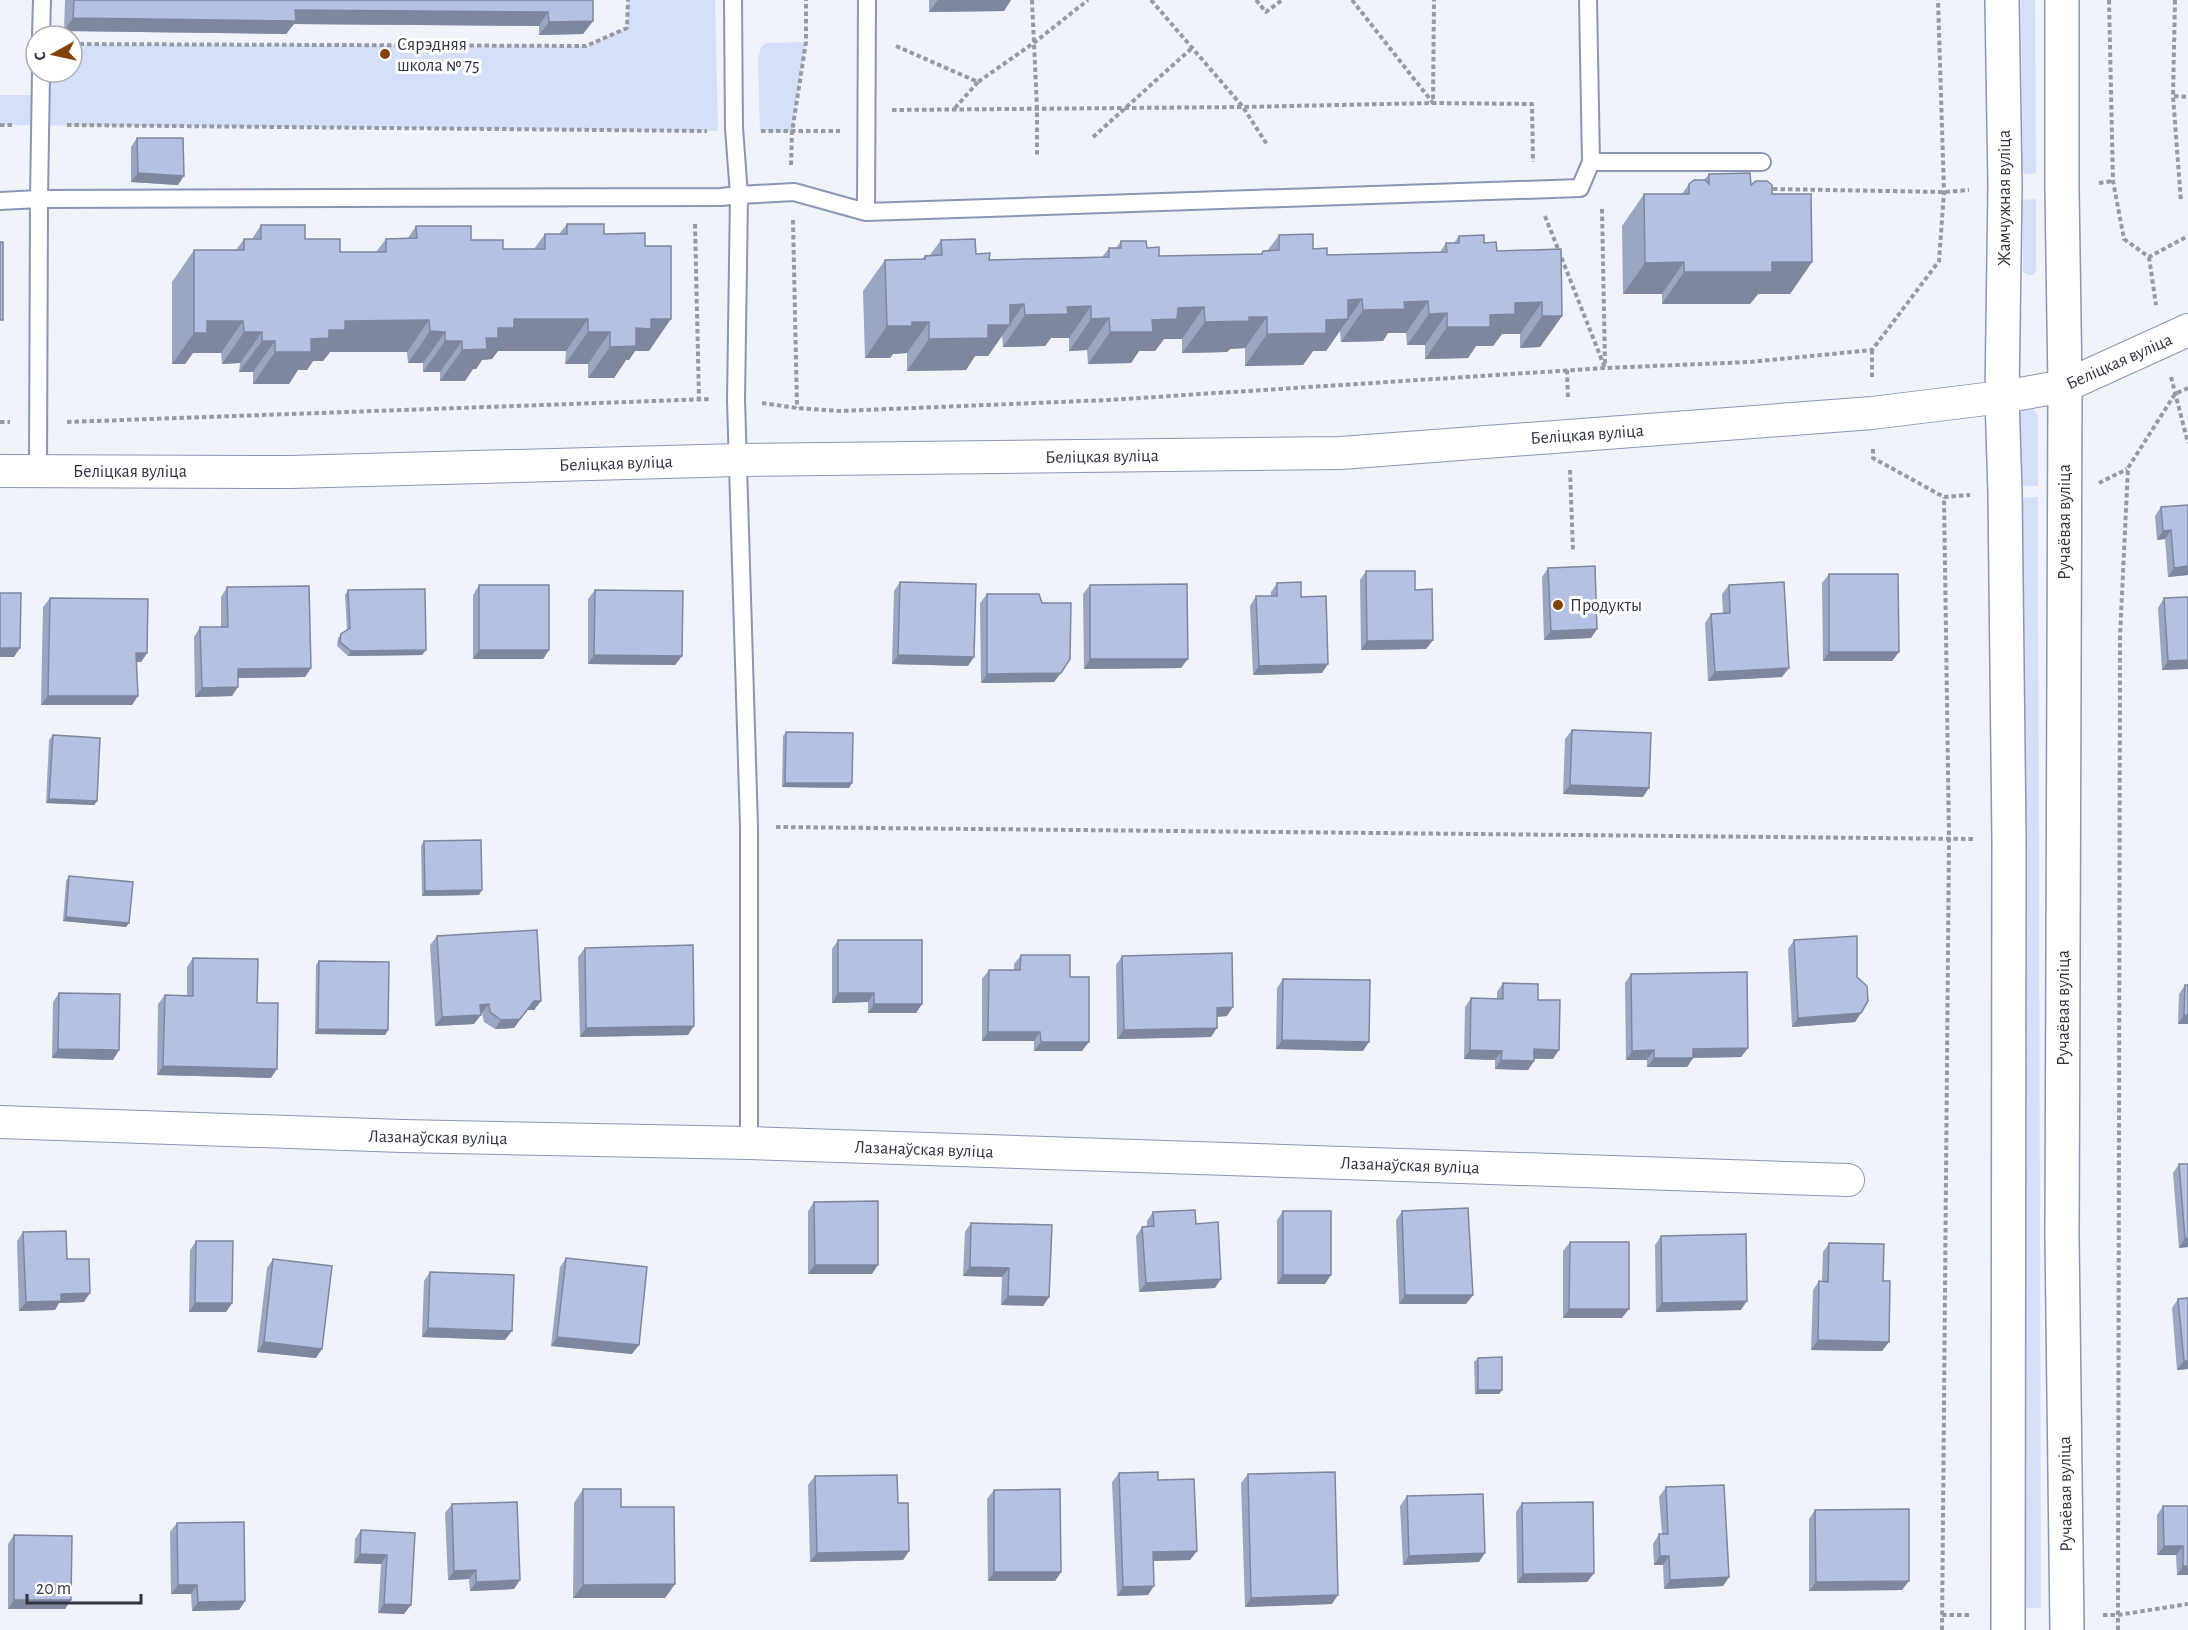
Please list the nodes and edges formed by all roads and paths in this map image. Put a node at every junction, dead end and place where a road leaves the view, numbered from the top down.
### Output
1 (42, 0) edge
2 (628, 0) edge
3 (733, 0) edge
4 (806, 0) edge
5 (867, 0) edge
6 (1032, 0) edge
7 (1088, 0) edge
8 (1151, 0) edge
9 (1256, 0) edge
10 (1282, 0) edge
11 (1352, 0) edge
12 (1434, 0) edge
13 (1588, 0) edge
14 (1938, 0) edge
15 (2062, 0) edge
16 (2109, 0) edge
17 (2175, 0) edge
18 (1995, 5) edge
19 (41, 24) edge
20 (1035, 42) junction
21 (84, 44) edge
22 (895, 46) dead end
23 (1192, 48) junction
24 (978, 82) junction
25 (41, 84) edge
26 (2174, 96) junction
27 (2188, 97) edge
28 (1433, 102) junction
29 (1243, 107) junction
30 (955, 108) junction
31 (1037, 108) junction
32 (1126, 109) junction
33 (867, 112) junction
34 (0, 125) edge
35 (40, 125) junction
36 (718, 131) dead end
37 (760, 131) dead end
38 (792, 132) junction
39 (1092, 137) dead end
40 (1268, 146) dead end
41 (1036, 155) dead end
42 (1591, 162) junction
43 (1762, 162) dead end
44 (1534, 189) junction
45 (794, 192) junction
46 (740, 195) junction
47 (721, 197) junction
48 (39, 199) junction
49 (0, 201) edge
50 (2181, 202) dead end
51 (1602, 209) dead end
52 (866, 212) junction
53 (2188, 236) edge
54 (2188, 330) edge
55 (1605, 368) junction
56 (2065, 386) junction
57 (2188, 388) edge
58 (2175, 394) junction
59 (2002, 397) junction
60 (699, 399) junction
61 (715, 400) dead end
62 (752, 401) dead end
63 (797, 408) junction
64 (60, 422) dead end
65 (2188, 443) edge
66 (739, 460) junction
67 (2128, 468) junction
68 (38, 470) junction
69 (0, 471) edge
70 (2104, 482) dead end
71 (1944, 497) dead end
72 (749, 827) junction
73 (1949, 839) junction
74 (2009, 840) junction
75 (0, 1122) edge
76 (749, 1143) junction
77 (1848, 1180) dead end
78 (2188, 1604) edge
79 (2118, 1615) junction
80 (1942, 1630) edge
81 (2008, 1630) edge
82 (2067, 1630) edge
83 (2118, 1630) edge

1 - 19 lane
2 - 21 path
3 - 46 lane
4 - 38 path
5 - 33 lane
6 - 20 path
7 - 20 path
8 - 23 path
9 - 10 path
11 - 28 path
12 - 28 path
13 - 42 lane
14 - 55 path
15 - 56 main road
16 - 53 path
17 - 26 path
18 - 59 main road, Жамчужная вуліца
20 - 24 path
20 - 31 path
22 - 24 path
23 - 29 path
23 - 32 path
24 - 30 path
25 - 35 lane
26 - 27 path
26 - 50 path
28 - 29 path
28 - 44 path
29 - 32 path
29 - 40 path
30 - 31 path
30 - 33 path
31 - 32 path
31 - 41 path
32 - 39 path
33 - 38 path
33 - 52 lane
34 - 35 path
35 - 36 path
35 - 48 lane
37 - 38 path
38 - 45 path
42 - 43 lane
42 - 44 lane
44 - 52 lane
44 - 55 path
45 - 46 lane
45 - 52 lane
45 - 63 path
46 - 47 lane
46 - 66 lane
47 - 48 lane
47 - 60 path
48 - 49 lane
48 - 68 lane
51 - 55 path
54 - 56 street, Беліцкая вуліца
55 - 63 path
56 - 59 street, Беліцкая вуліца
56 - 82 main road, Ручаёвая вуліца
57 - 58 path
58 - 65 path
58 - 67 path
59 - 66 street, Беліцкая вуліца
59 - 74 main road
60 - 61 path
60 - 64 path
62 - 63 path
66 - 68 street, Беліцкая вуліца
66 - 72 lane
67 - 70 path
67 - 79 path
68 - 69 street, Беліцкая вуліца
71 - 73 path
72 - 73 path
72 - 76 lane
73 - 74 path
73 - 80 path
74 - 81 main road
75 - 76 street, Лазанаўская вуліца
76 - 77 street, Лазанаўская вуліца
78 - 79 path
79 - 83 path

